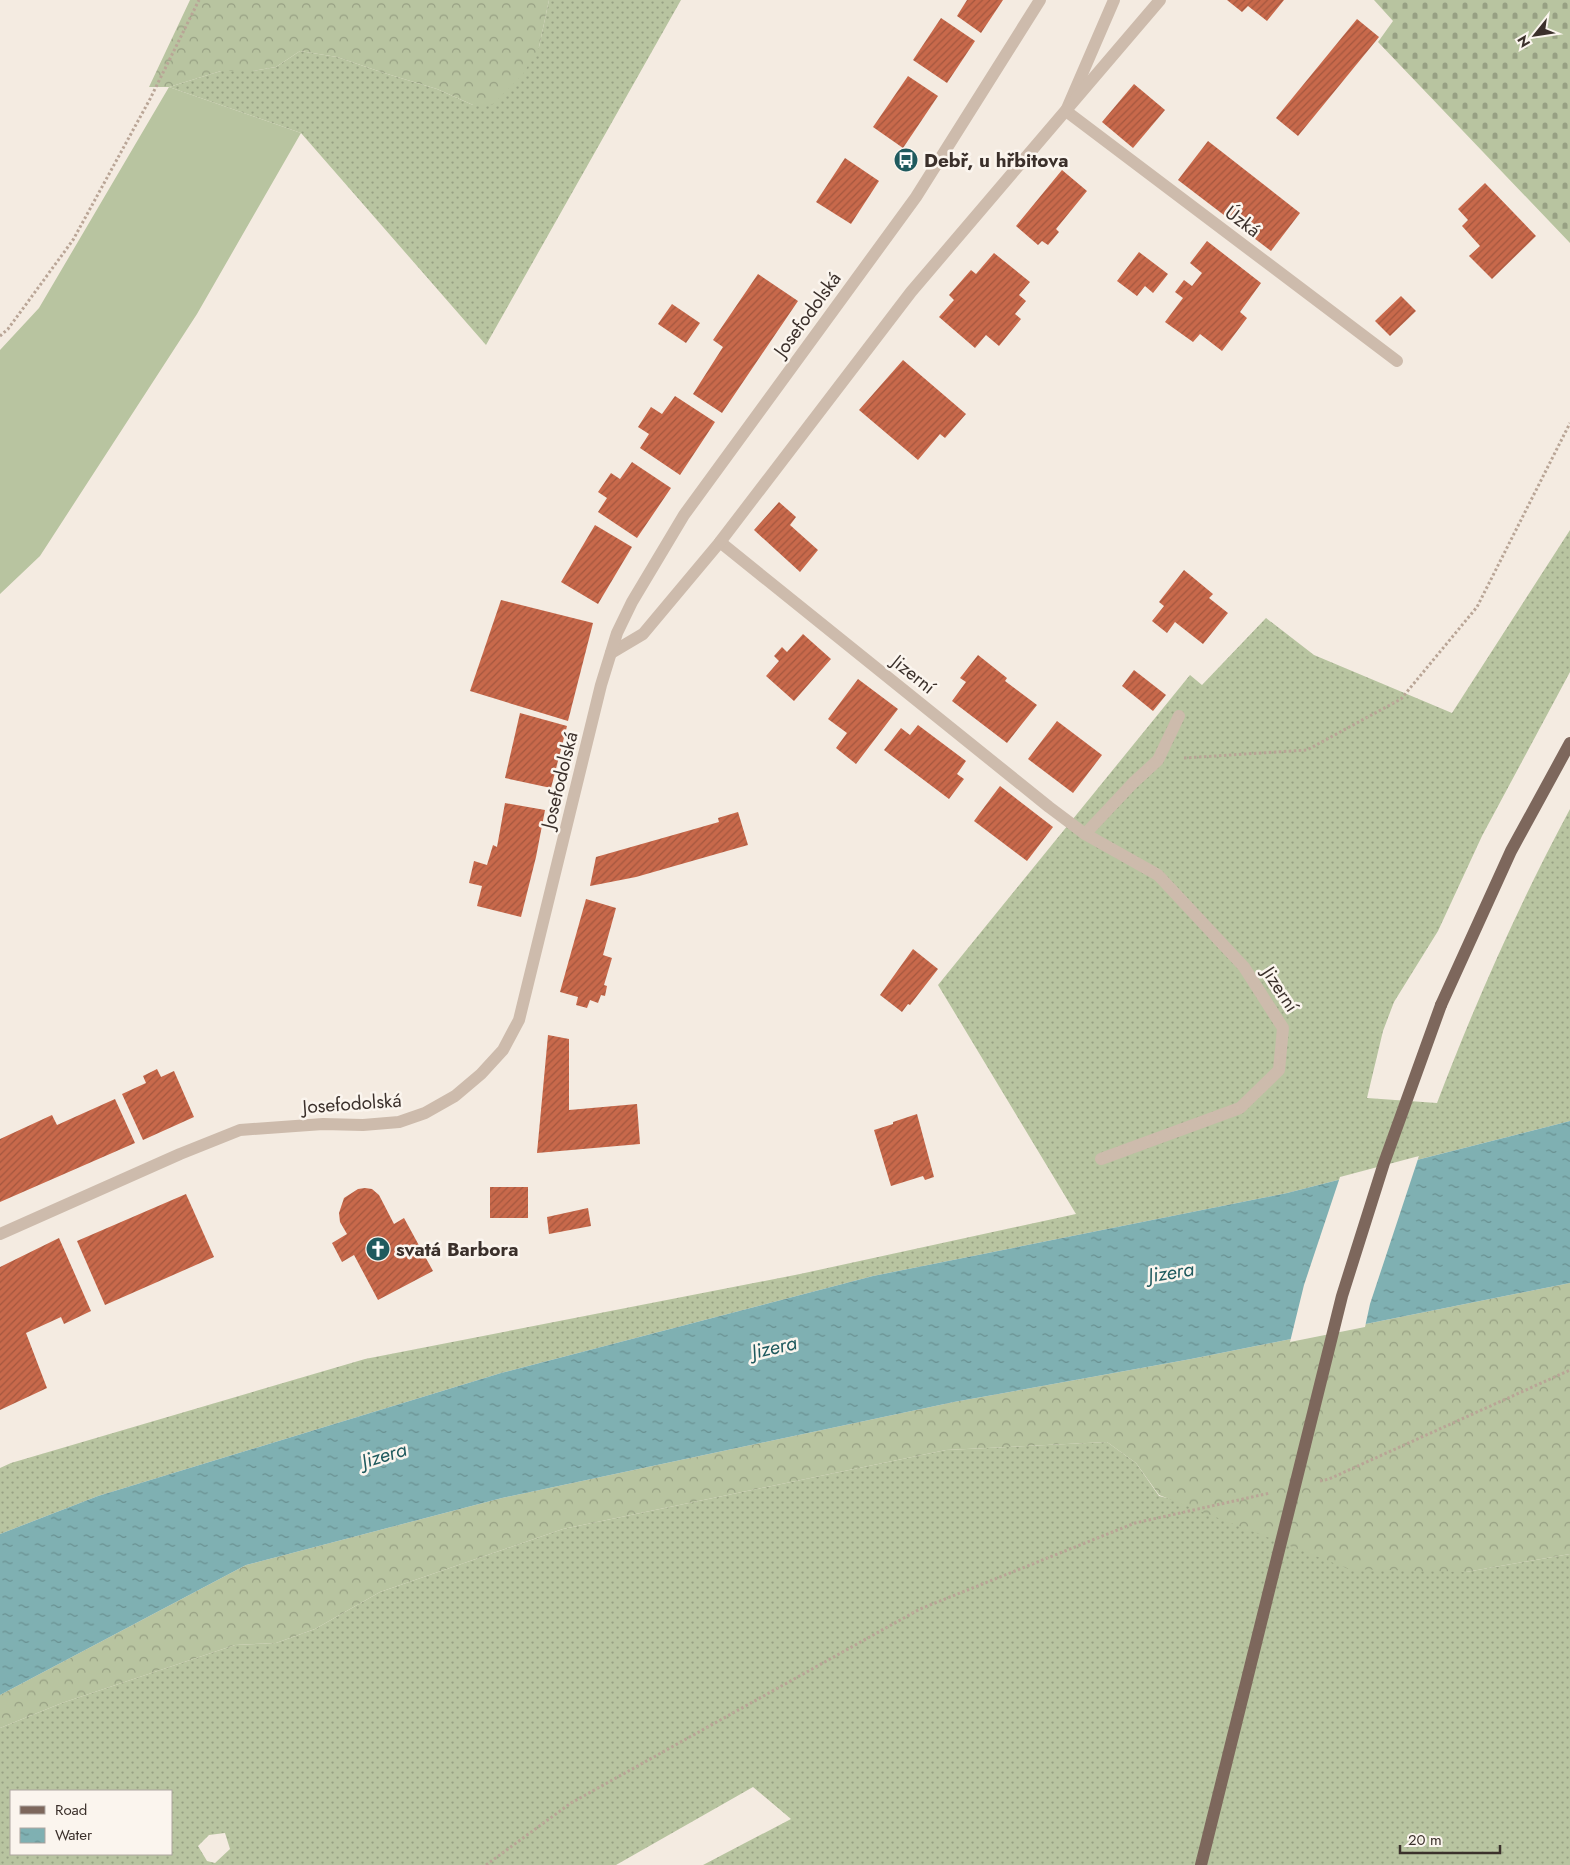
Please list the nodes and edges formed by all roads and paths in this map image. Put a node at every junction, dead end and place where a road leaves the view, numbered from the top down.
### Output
1 (200, 0) edge
2 (1040, 0) edge
3 (1114, 0) edge
4 (1160, 0) edge
5 (1066, 111) junction
6 (0, 336) edge
7 (1397, 361) dead end
8 (1570, 423) edge
9 (720, 542) junction
10 (611, 653) junction
11 (1179, 716) dead end
12 (1570, 743) edge
13 (1158, 760) junction
14 (1085, 834) junction
15 (1101, 1159) dead end
16 (0, 1234) edge
17 (1570, 1370) edge
18 (1319, 1481) dead end
19 (1271, 1492) dead end
20 (486, 1865) edge
21 (1201, 1865) edge

1 - 6 path
2 - 10 street, Josefodolská
3 - 5 street
4 - 5 street
5 - 7 street, Úzká
5 - 9 street
8 - 13 path
9 - 10 street
9 - 14 street, Jizerní
10 - 16 street, Josefodolská
11 - 13 street
12 - 21 main road, bridge
13 - 14 street
14 - 15 street, Jizerní
17 - 18 path
19 - 20 path

